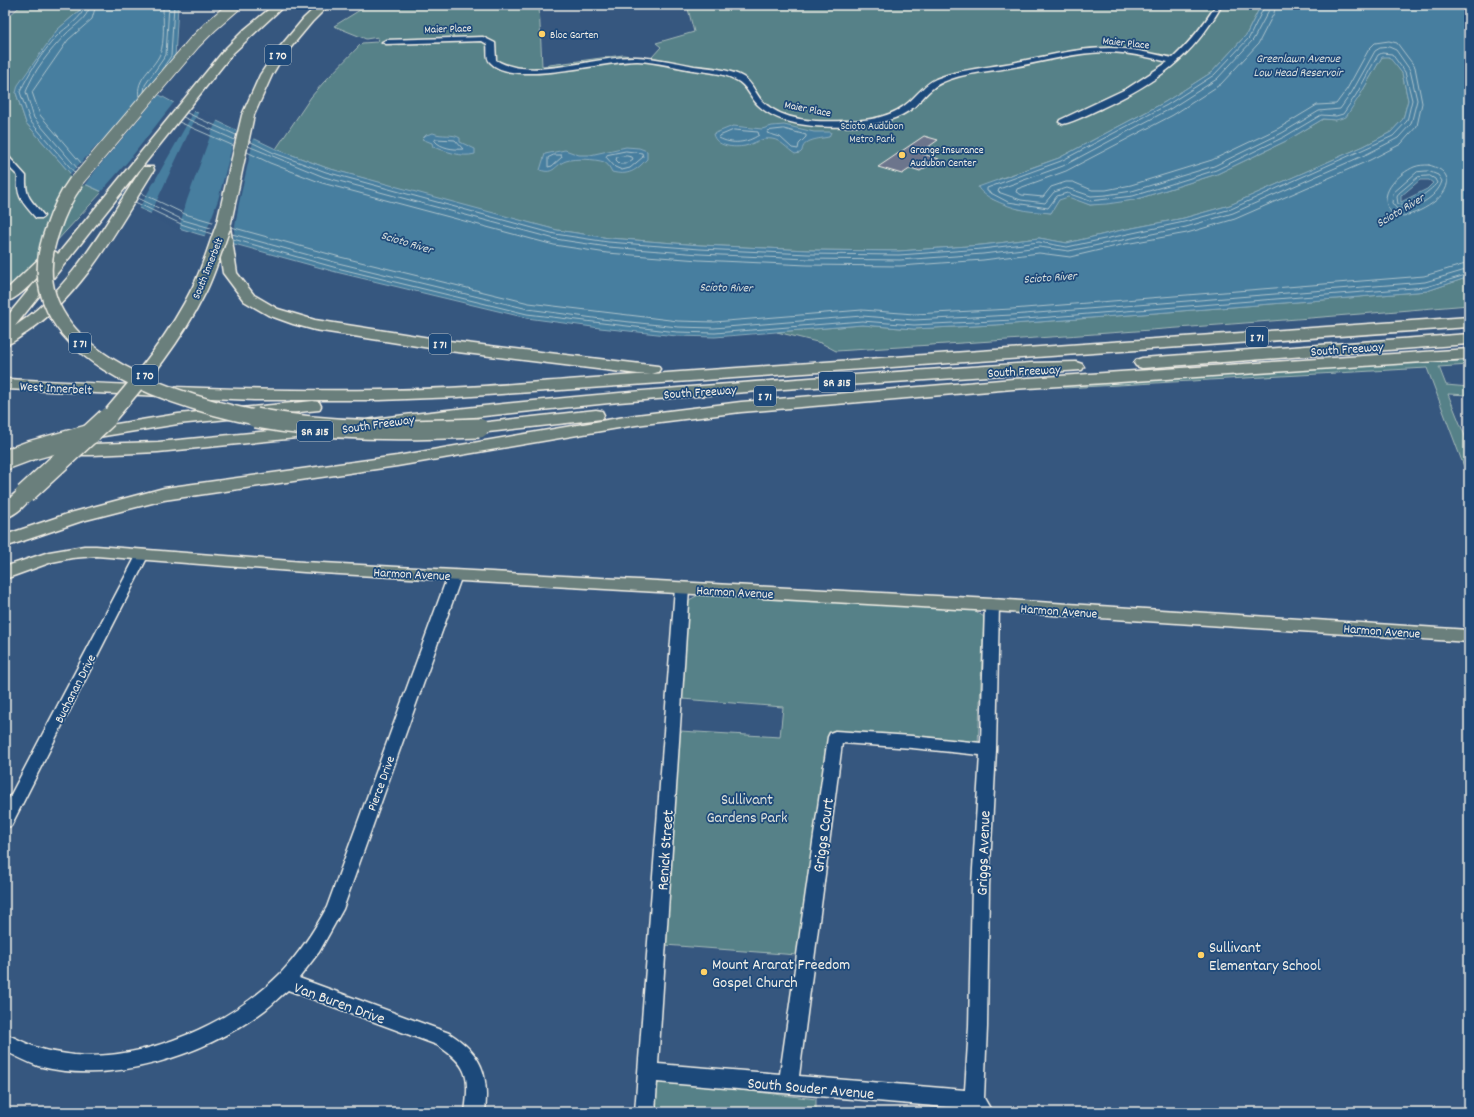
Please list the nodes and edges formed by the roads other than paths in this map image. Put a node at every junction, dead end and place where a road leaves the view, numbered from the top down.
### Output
1 (235, 5) edge
2 (280, 5) edge
3 (324, 5) edge
4 (1220, 5) edge
5 (386, 42) dead end
6 (1174, 61) junction
7 (202, 83) junction
8 (1063, 122) dead end
9 (5, 158) edge
10 (134, 170) junction
11 (39, 216) dead end
12 (223, 227) junction
13 (5, 298) edge
14 (1469, 321) edge
15 (5, 329) edge
16 (1469, 339) edge
17 (5, 340) edge
18 (1469, 350) edge
19 (1469, 354) edge
20 (1420, 357) junction
21 (899, 362) junction
22 (1051, 369) junction
23 (5, 384) edge
24 (108, 389) joint
25 (502, 389) junction
26 (5, 450) edge
27 (5, 460) edge
28 (5, 512) edge
29 (5, 541) edge
30 (143, 554) junction
31 (5, 574) edge
32 (455, 575) junction
33 (682, 588) junction
34 (992, 606) junction
35 (1469, 636) edge
36 (988, 750) junction
37 (6, 816) edge
38 (285, 981) junction
39 (5, 1042) edge
40 (648, 1072) junction
41 (788, 1085) junction
42 (978, 1106) edge
43 (475, 1112) edge
44 (645, 1112) edge

1 - 22 highway, I 71, bridge
2 - 7 highway
3 - 12 highway, South Innerbelt / I 70
4 - 6 street
5 - 6 street, Maier Place
6 - 8 street
7 - 10 highway
7 - 17 highway
9 - 11 street
10 - 13 highway
10 - 15 highway
12 - 21 highway, I 71
12 - 28 highway, South Innerbelt / I 70, bridge
14 - 21 highway, South Freeway / I 71
16 - 22 highway, South Freeway / I 71
18 - 20 highway
19 - 20 highway
20 - 29 highway
21 - 25 highway, South Freeway / SR 315
22 - 26 highway, South Freeway / SR 315
23 - 24 highway, West Innerbelt / SR 315
24 - 25 highway, South Freeway / SR 315
25 - 27 highway, bridge
30 - 31 main road, Harmon Avenue
30 - 32 main road, Harmon Avenue
30 - 37 street, Buchanan Drive
32 - 33 main road, Harmon Avenue
32 - 38 street, Pierce Drive
33 - 34 main road, Harmon Avenue
33 - 40 street, Renick Street
34 - 35 main road, Harmon Avenue
34 - 36 street, Griggs Avenue
36 - 41 street, Griggs Court
36 - 42 street, Griggs Avenue
38 - 39 street, Van Buren Drive
38 - 43 street, Van Buren Drive
40 - 41 street, South Souder Avenue
40 - 44 street, Renick Street
41 - 42 street, South Souder Avenue

